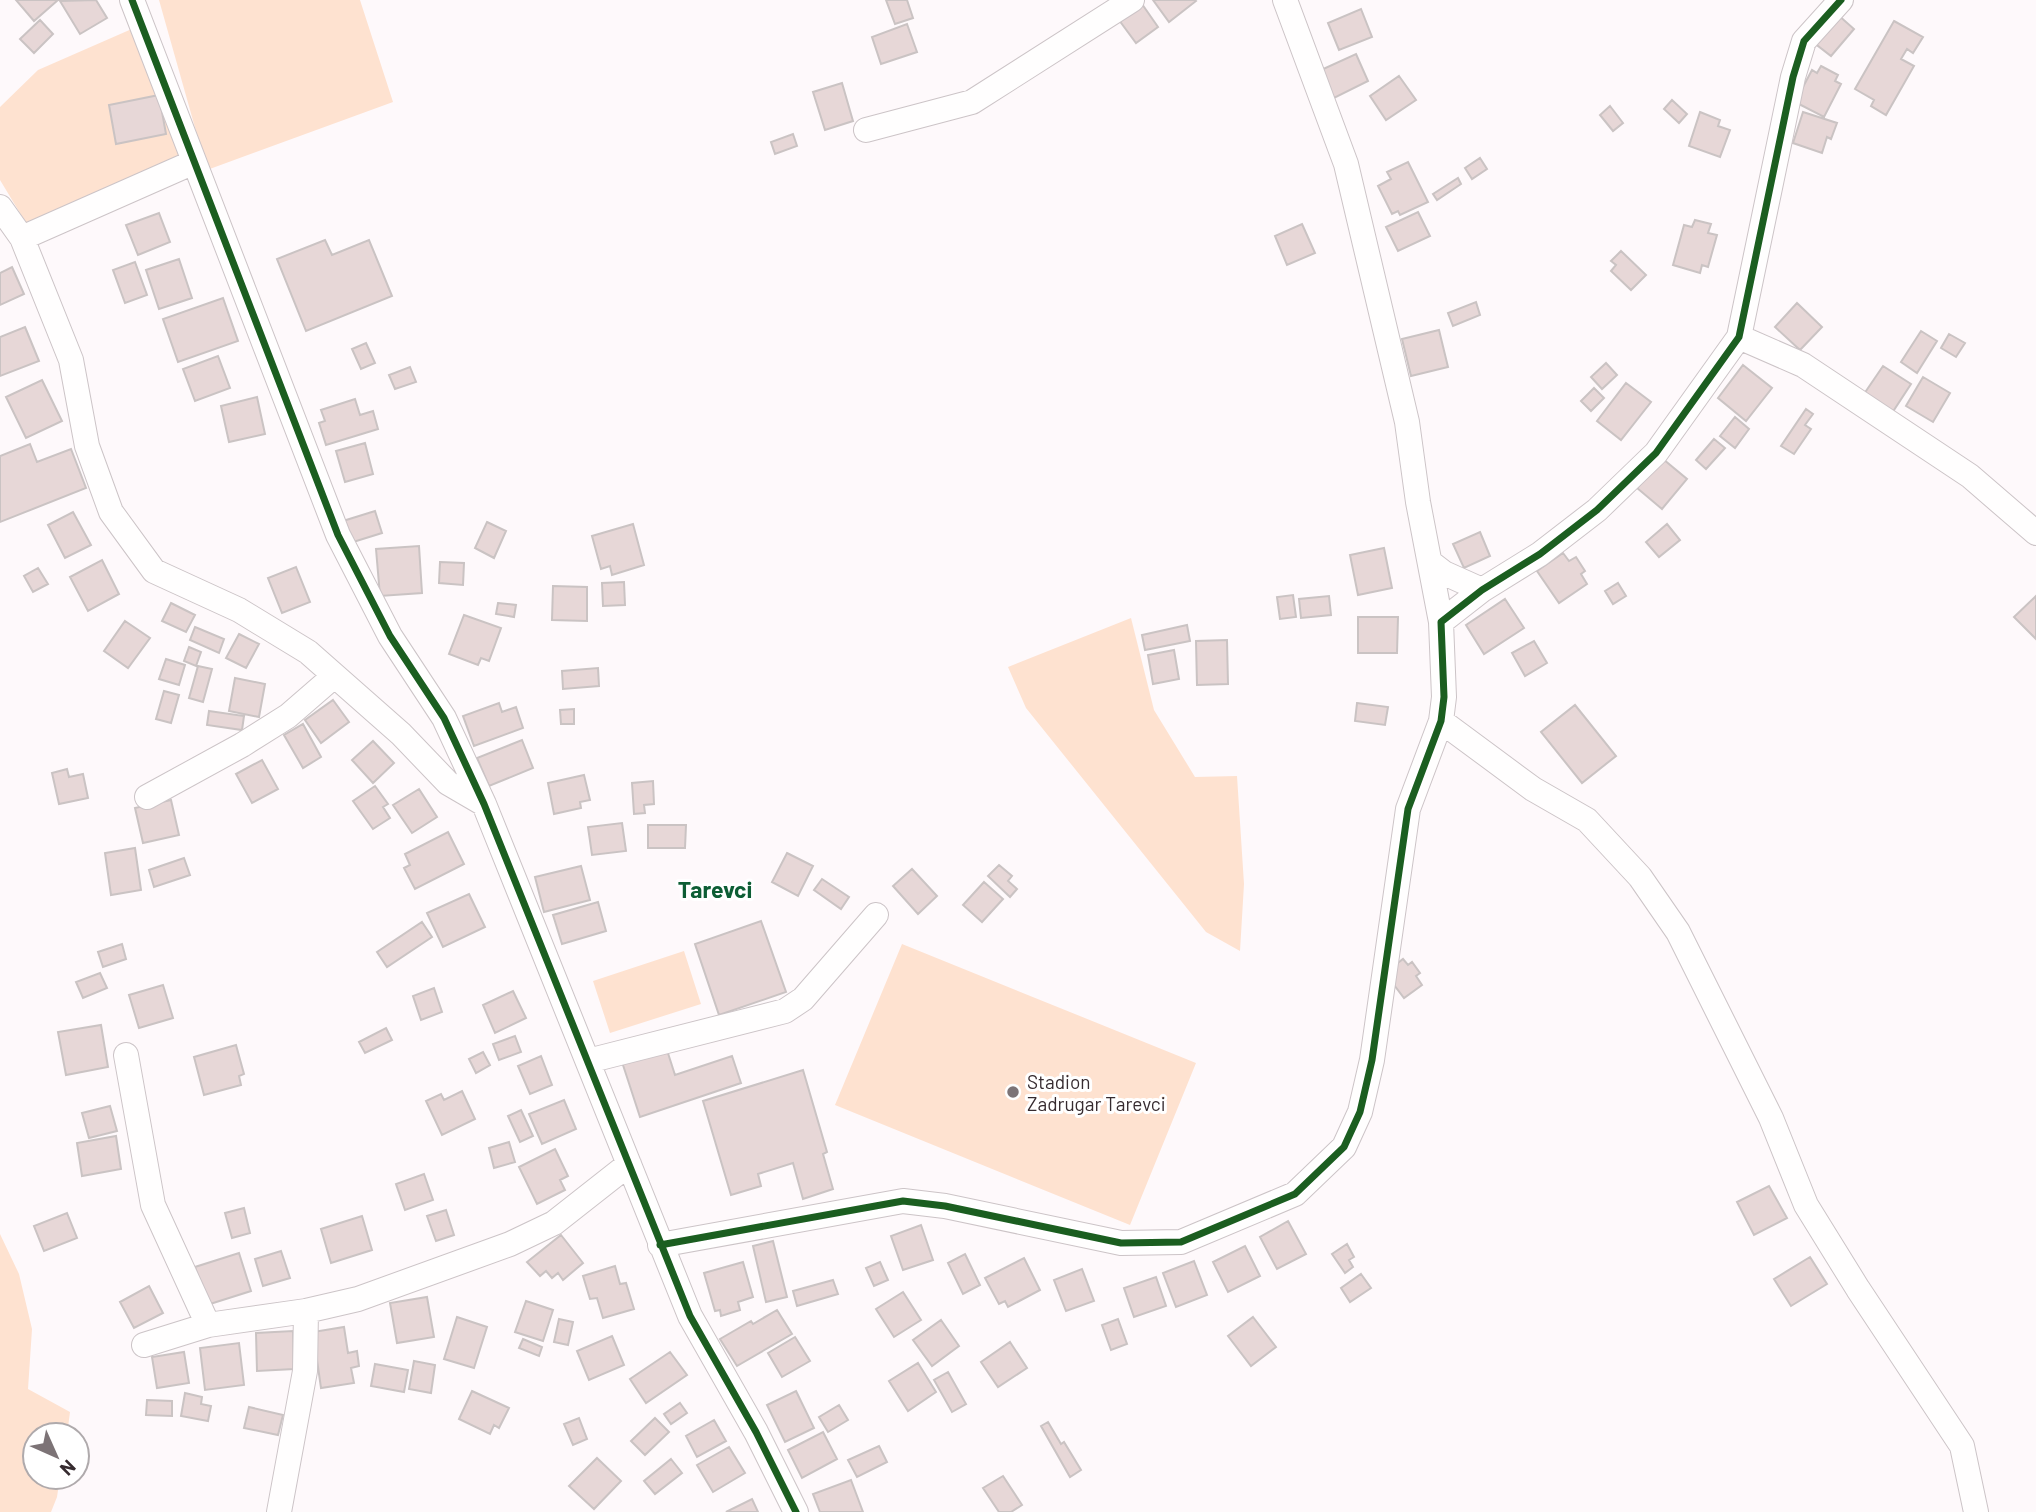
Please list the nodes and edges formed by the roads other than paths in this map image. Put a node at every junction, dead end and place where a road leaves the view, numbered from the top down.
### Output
1 (132, 0) edge
2 (1132, 0) edge
3 (1285, 0) edge
4 (1841, 0) edge
5 (866, 130) dead end
6 (194, 162) junction
7 (0, 207) edge
8 (22, 238) junction
9 (1739, 337) junction
10 (2036, 533) edge
11 (1432, 563) junction
12 (1482, 590) junction
13 (1441, 622) junction
14 (334, 677) junction
15 (1441, 721) junction
16 (147, 797) dead end
17 (484, 804) junction
18 (876, 915) dead end
19 (125, 1055) dead end
20 (587, 1061) junction
21 (629, 1164) junction
22 (660, 1245) junction
23 (306, 1311) junction
24 (208, 1325) junction
25 (144, 1345) dead end
26 (279, 1512) edge
27 (796, 1512) edge
28 (1976, 1512) edge

1 - 6 street
2 - 5 street
3 - 11 street
4 - 9 street
6 - 8 street
6 - 17 street
7 - 8 street
8 - 14 street
9 - 10 street
9 - 12 street
11 - 12 street
11 - 13 street
12 - 13 street
13 - 15 street
14 - 16 street
14 - 17 street
15 - 22 street
15 - 28 street
17 - 20 street
18 - 20 street
19 - 24 street
20 - 21 street
21 - 22 street
21 - 23 street
22 - 27 street
23 - 24 street
23 - 26 street
24 - 25 street

